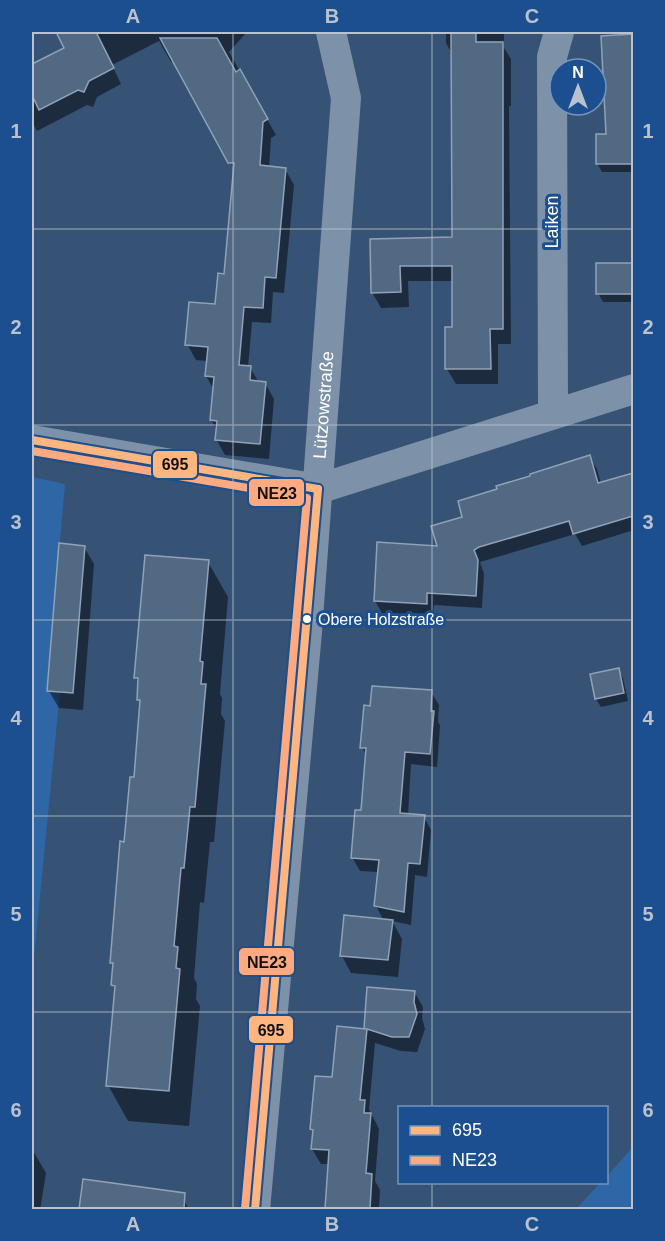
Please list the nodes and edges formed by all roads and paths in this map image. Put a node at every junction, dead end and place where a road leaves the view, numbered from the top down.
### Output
1 (331, 32) edge
2 (560, 32) edge
3 (633, 389) edge
4 (553, 413) junction
5 (32, 440) edge
6 (318, 489) junction
7 (255, 1209) edge

1 - 6 street, Lützowstraße
2 - 4 street, Laiken
3 - 4 street
4 - 6 street
5 - 6 street
6 - 7 street, Lützowstraße

